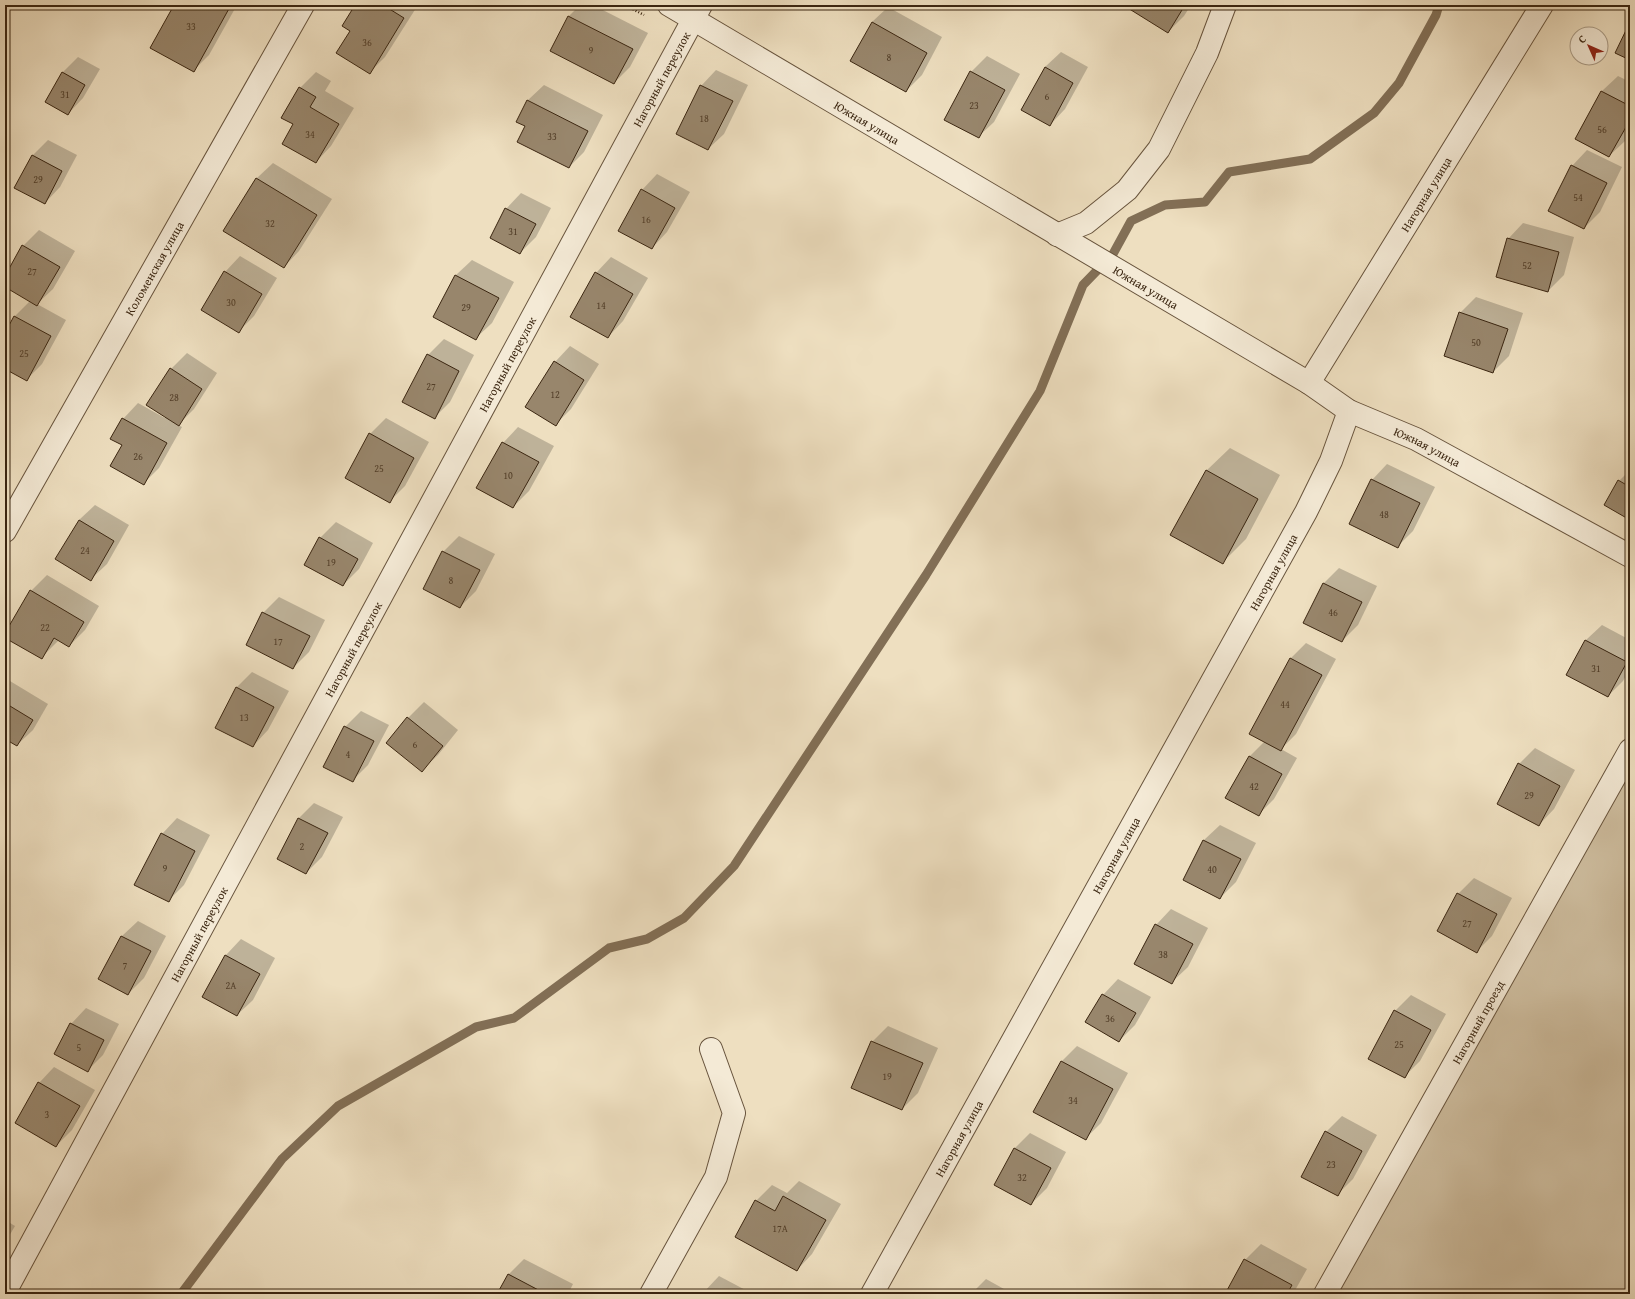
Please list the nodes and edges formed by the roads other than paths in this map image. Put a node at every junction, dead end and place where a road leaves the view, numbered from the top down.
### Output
1 (303, 5) edge
2 (669, 5) edge
3 (1225, 5) edge
4 (1542, 5) edge
5 (697, 12) edge
6 (1057, 235) junction
7 (1309, 383) junction
8 (1349, 411) junction
9 (5, 531) edge
10 (1630, 556) edge
11 (1630, 750) edge
12 (712, 1049) dead end
13 (5, 1292) edge
14 (651, 1294) edge
15 (872, 1294) edge
16 (1325, 1294) edge

1 - 9 street, Коломенская улица
2 - 5 street, Южная улица
3 - 6 street
4 - 7 street, Нагорная улица
5 - 6 street, Южная улица
5 - 13 street, Нагорный переулок
6 - 7 street, Южная улица
7 - 8 street, Южная улица
8 - 10 street, Южная улица
8 - 15 street, Нагорная улица
11 - 16 street, Нагорный проезд
12 - 14 street

